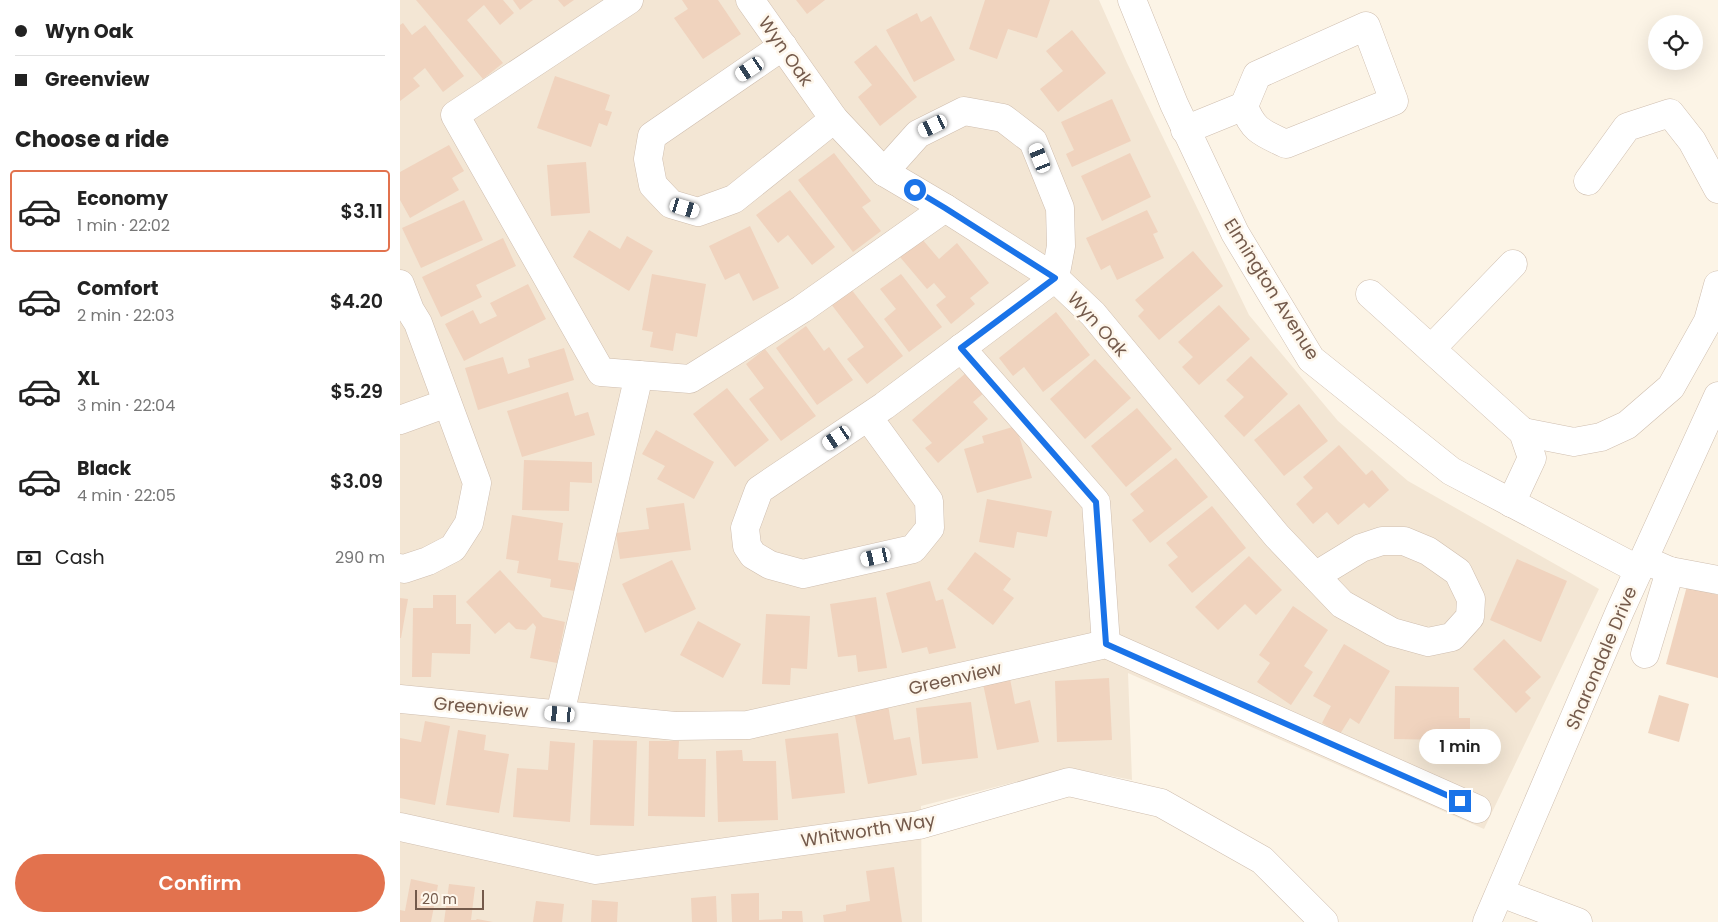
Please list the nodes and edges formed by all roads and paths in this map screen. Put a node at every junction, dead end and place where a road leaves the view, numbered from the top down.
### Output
1 (629, 0) edge
2 (750, 0) edge
3 (1132, 0) edge
4 (783, 46) junction
5 (1246, 114) junction
6 (834, 119) junction
7 (1189, 138) junction
8 (884, 172) junction
9 (1588, 181) dead end
10 (1718, 189) edge
11 (945, 208) junction
12 (1513, 264) dead end
13 (1055, 278) junction
14 (400, 284) edge
15 (1718, 286) edge
16 (1370, 294) dead end
17 (961, 348) junction
18 (1431, 350) junction
19 (639, 375) junction
20 (1718, 396) edge
21 (447, 403) junction
22 (868, 417) junction
23 (400, 420) edge
24 (1523, 432) junction
25 (1511, 503) junction
26 (1641, 565) junction
27 (400, 568) edge
28 (1670, 571) junction
29 (1315, 576) junction
30 (1718, 580) edge
31 (1620, 611) junction
32 (1654, 623) junction
33 (1106, 644) junction
34 (1645, 654) dead end
35 (400, 699) edge
36 (560, 714) junction
37 (1477, 809) dead end
38 (400, 827) edge
39 (1501, 893) junction
40 (1324, 922) edge
41 (1487, 922) edge
42 (1578, 922) edge

1 - 19 street
2 - 4 street, Wyn Oak
3 - 7 street, Elmington Avenue
4 - 6 street, Wyn Oak
4 - 6 street
5 - 5 street
5 - 7 street
6 - 8 street, Wyn Oak
7 - 25 street, Elmington Avenue
8 - 11 street, Wyn Oak
8 - 13 street
9 - 10 street
11 - 13 street, Wyn Oak
11 - 19 street
12 - 18 street
13 - 17 street
13 - 29 street, Wyn Oak
14 - 21 street
15 - 24 street
16 - 18 street
17 - 22 street
17 - 33 street
18 - 24 street
19 - 36 street
20 - 26 street, Sharondale Drive
21 - 23 street
21 - 27 street
22 - 22 street
24 - 25 street
25 - 26 street, Elmington Avenue
26 - 28 street, Elmington Avenue
26 - 31 street, Sharondale Drive
28 - 30 street, Elmington Avenue
28 - 32 street
29 - 29 street, Wyn Oak
31 - 32 street
31 - 39 street, Sharondale Drive
32 - 34 street
33 - 36 street, Greenview
33 - 37 street
35 - 36 street, Greenview
38 - 40 street, Whitworth Way
39 - 41 street, Sharondale Drive
39 - 42 street

